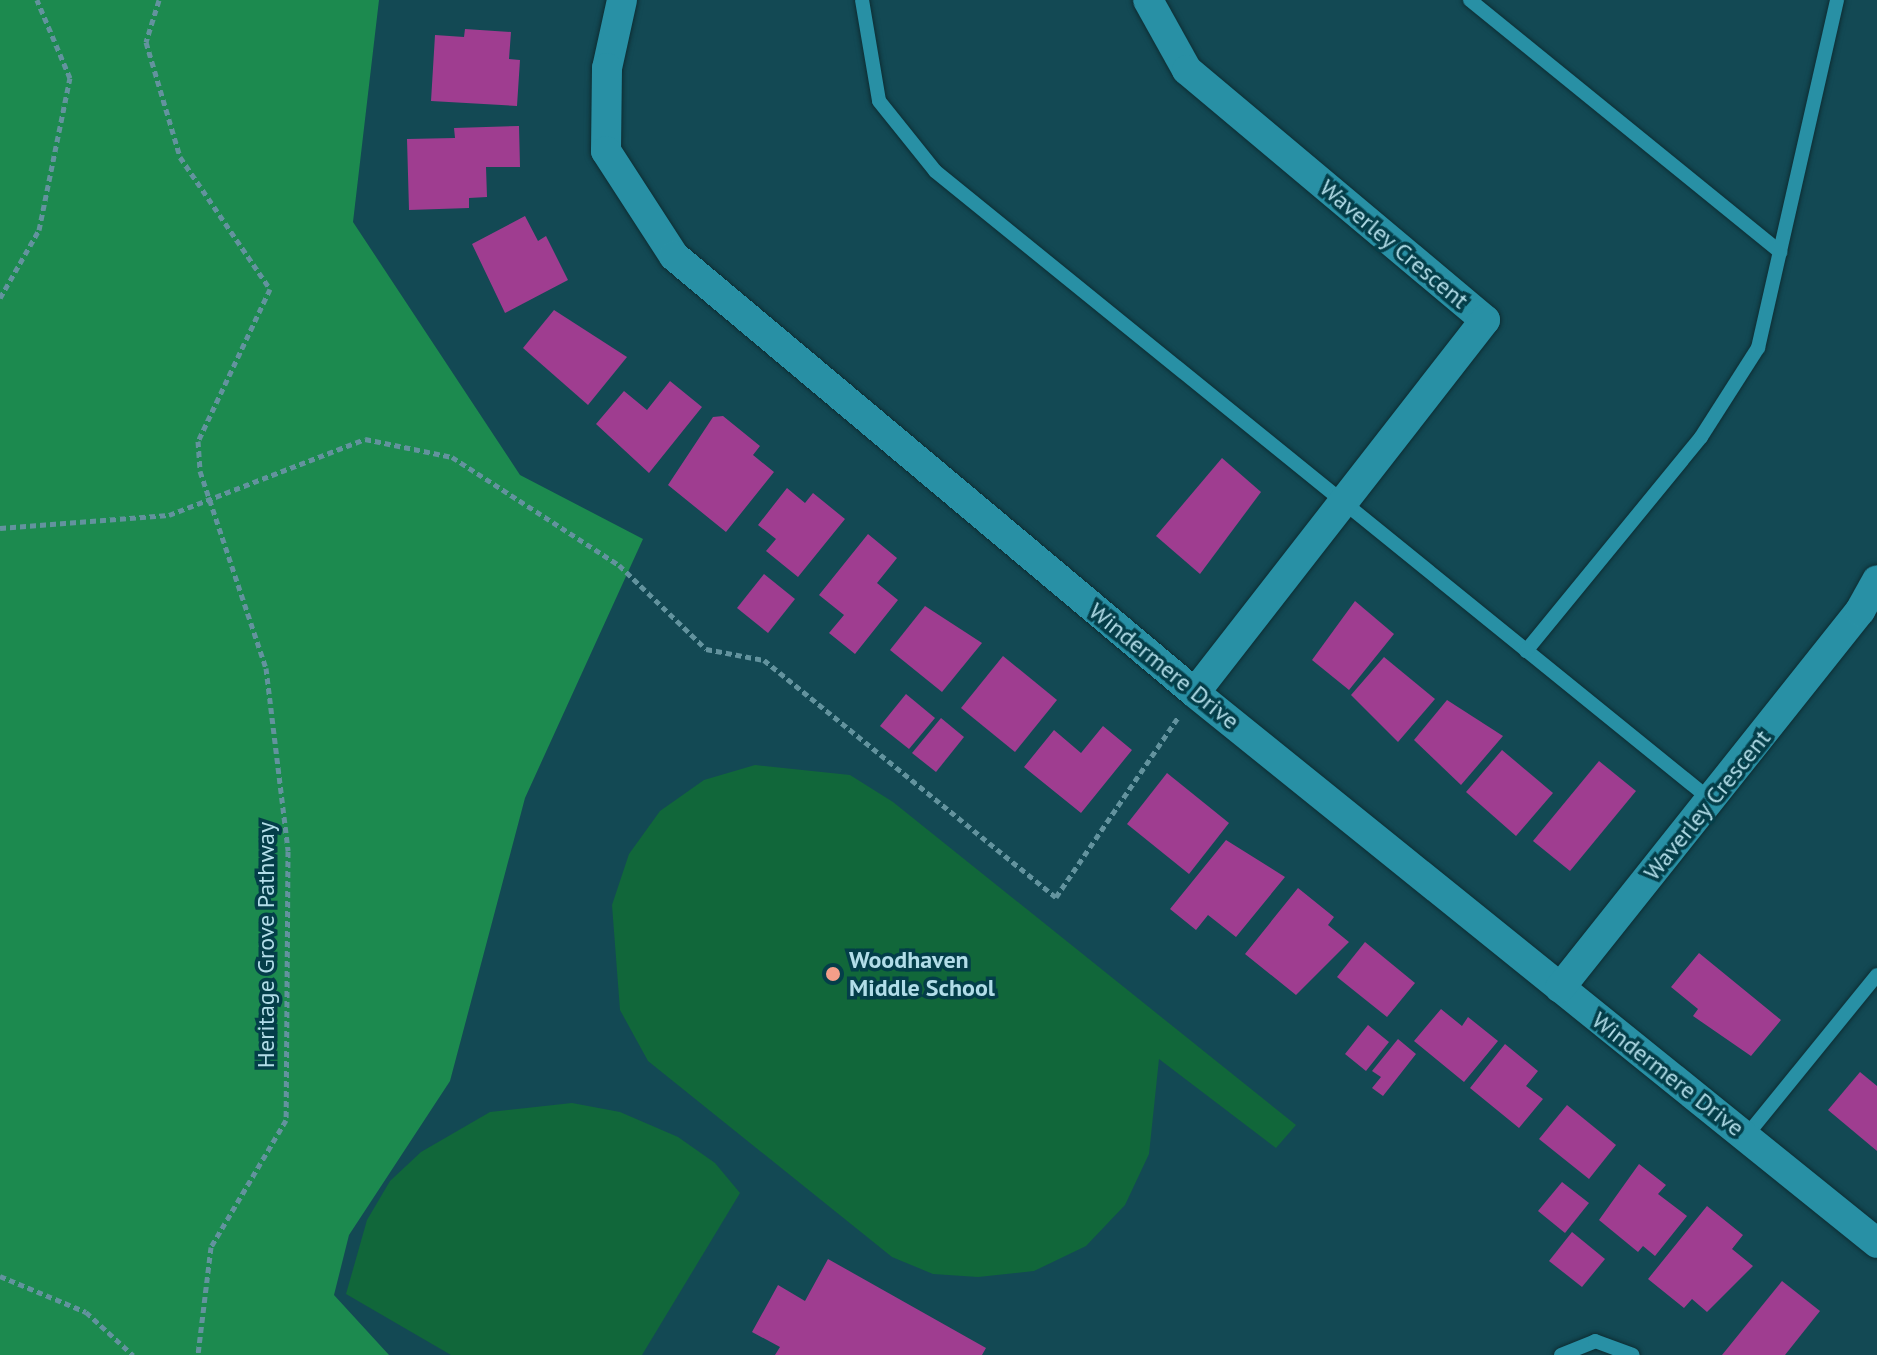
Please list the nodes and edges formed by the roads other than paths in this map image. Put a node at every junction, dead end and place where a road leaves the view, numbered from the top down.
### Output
1 (622, 0) edge
2 (862, 0) edge
3 (1148, 0) edge
4 (1470, 0) edge
5 (1837, 0) edge
6 (1780, 252) junction
7 (1344, 501) junction
8 (1877, 580) edge
9 (1526, 651) junction
10 (1195, 693) junction
11 (1712, 801) junction
12 (1877, 975) edge
13 (1560, 988) junction
14 (1747, 1135) junction
15 (1877, 1243) edge
16 (1561, 1355) edge
17 (1633, 1355) edge

1 - 10 street, Windermere Drive
2 - 7 lane
3 - 7 street, Waverley Crescent
4 - 6 lane
5 - 6 lane
6 - 9 lane
7 - 9 lane
7 - 10 street, Waverley Crescent
8 - 11 street, Waverley Crescent
9 - 11 lane
10 - 13 street, Windermere Drive
11 - 13 street, Waverley Crescent
12 - 14 lane
13 - 14 street, Windermere Drive
14 - 15 street, Windermere Drive
16 - 17 lane

